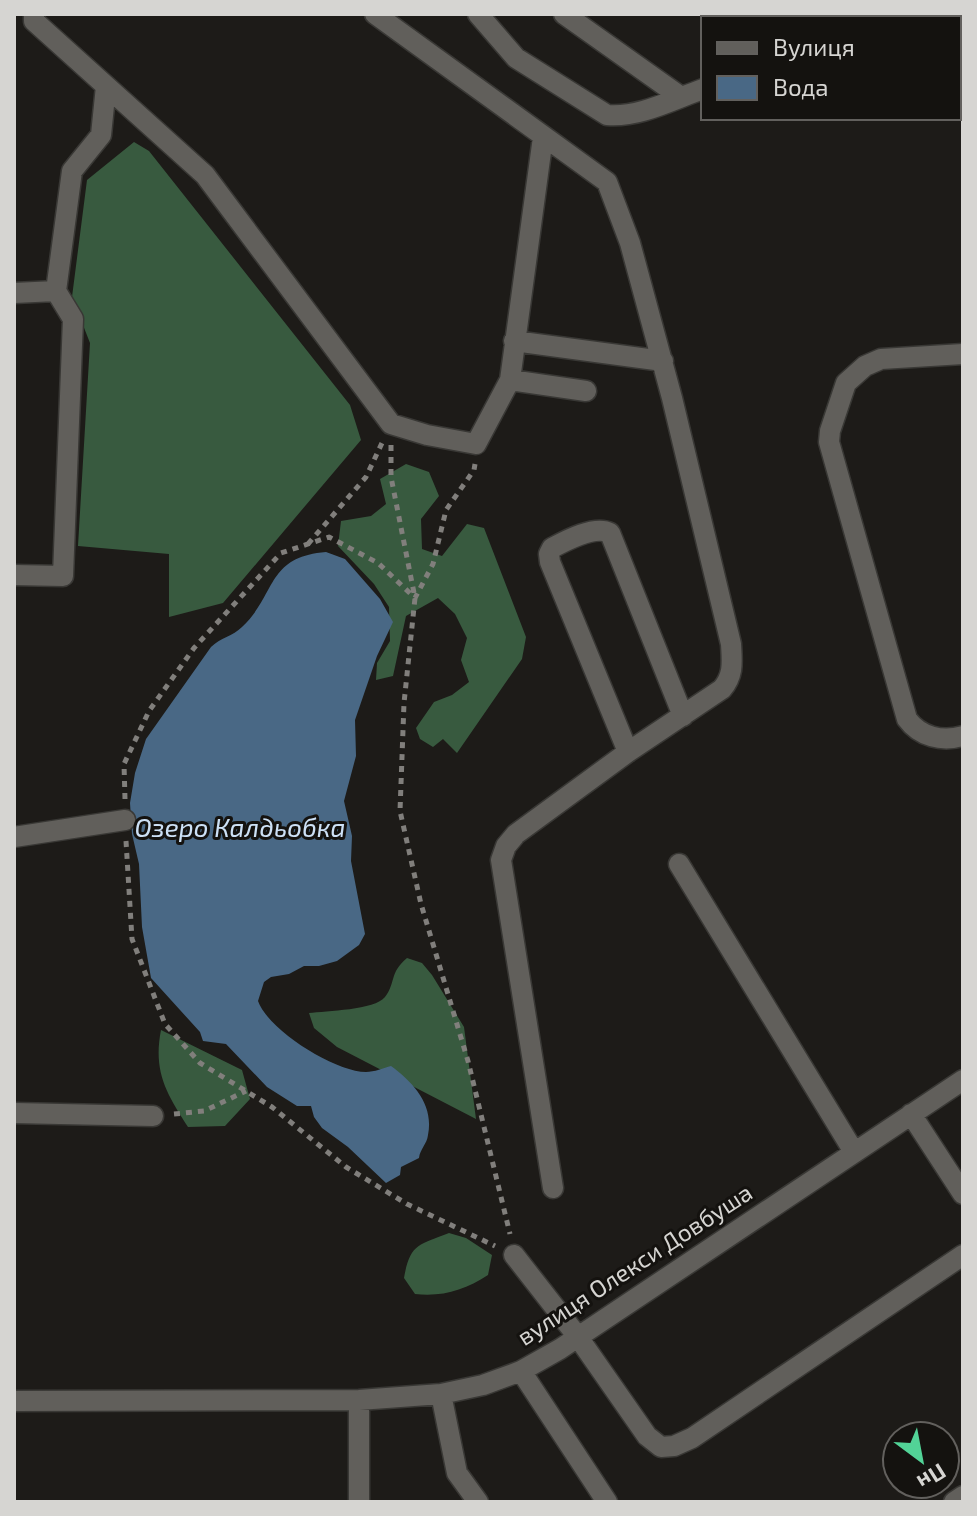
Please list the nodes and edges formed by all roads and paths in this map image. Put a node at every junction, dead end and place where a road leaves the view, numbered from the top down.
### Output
1 (375, 14) edge
2 (564, 14) edge
3 (484, 16) edge
4 (27, 19) edge
5 (106, 86) junction
6 (701, 90) edge
7 (681, 97) junction
8 (543, 137) junction
9 (56, 291) junction
10 (14, 293) edge
11 (514, 341) junction
12 (963, 354) edge
13 (663, 361) junction
14 (510, 380) junction
15 (586, 391) dead end
16 (391, 424) junction
17 (476, 444) junction
18 (307, 545) junction
19 (14, 575) edge
20 (415, 598) junction
21 (683, 716) junction
22 (963, 736) edge
23 (628, 752) junction
24 (125, 820) junction
25 (14, 837) edge
26 (679, 864) dead end
27 (963, 1080) edge
28 (246, 1091) junction
29 (14, 1113) edge
30 (911, 1114) junction
31 (153, 1116) joint
32 (854, 1152) junction
33 (553, 1188) dead end
34 (963, 1194) edge
35 (514, 1255) junction
36 (963, 1255) edge
37 (578, 1337) junction
38 (521, 1371) junction
39 (441, 1394) junction
40 (359, 1400) junction
41 (14, 1401) edge
42 (963, 1496) edge
43 (359, 1502) edge
44 (478, 1502) edge
45 (607, 1502) edge
46 (954, 1502) edge

1 - 8 street
2 - 7 street
3 - 7 street
4 - 5 street
5 - 9 street
5 - 16 street
6 - 7 street
8 - 11 street
8 - 13 street
9 - 10 street
9 - 19 street
11 - 13 street
11 - 14 street
12 - 22 street
13 - 21 street
14 - 15 street
14 - 17 street
16 - 17 street
16 - 18 path
16 - 20 path
17 - 20 path
18 - 20 path
18 - 24 path
20 - 35 path
21 - 23 street
21 - 23 street
23 - 33 street
24 - 25 street
24 - 28 path
26 - 32 street
27 - 30 street, вулиця Олекси Довбуша
28 - 31 path
28 - 35 path
29 - 31 street
30 - 32 street, вулиця Олекси Довбуша
30 - 34 street
32 - 37 street, вулиця Олекси Довбуша
35 - 37 street
36 - 37 street
37 - 38 street, вулиця Олекси Довбуша
38 - 39 street, вулиця Олекси Довбуша
38 - 45 street
39 - 40 street, вулиця Олекси Довбуша
39 - 44 street
40 - 41 street, вулиця Олекси Довбуша
40 - 43 street
42 - 46 street

